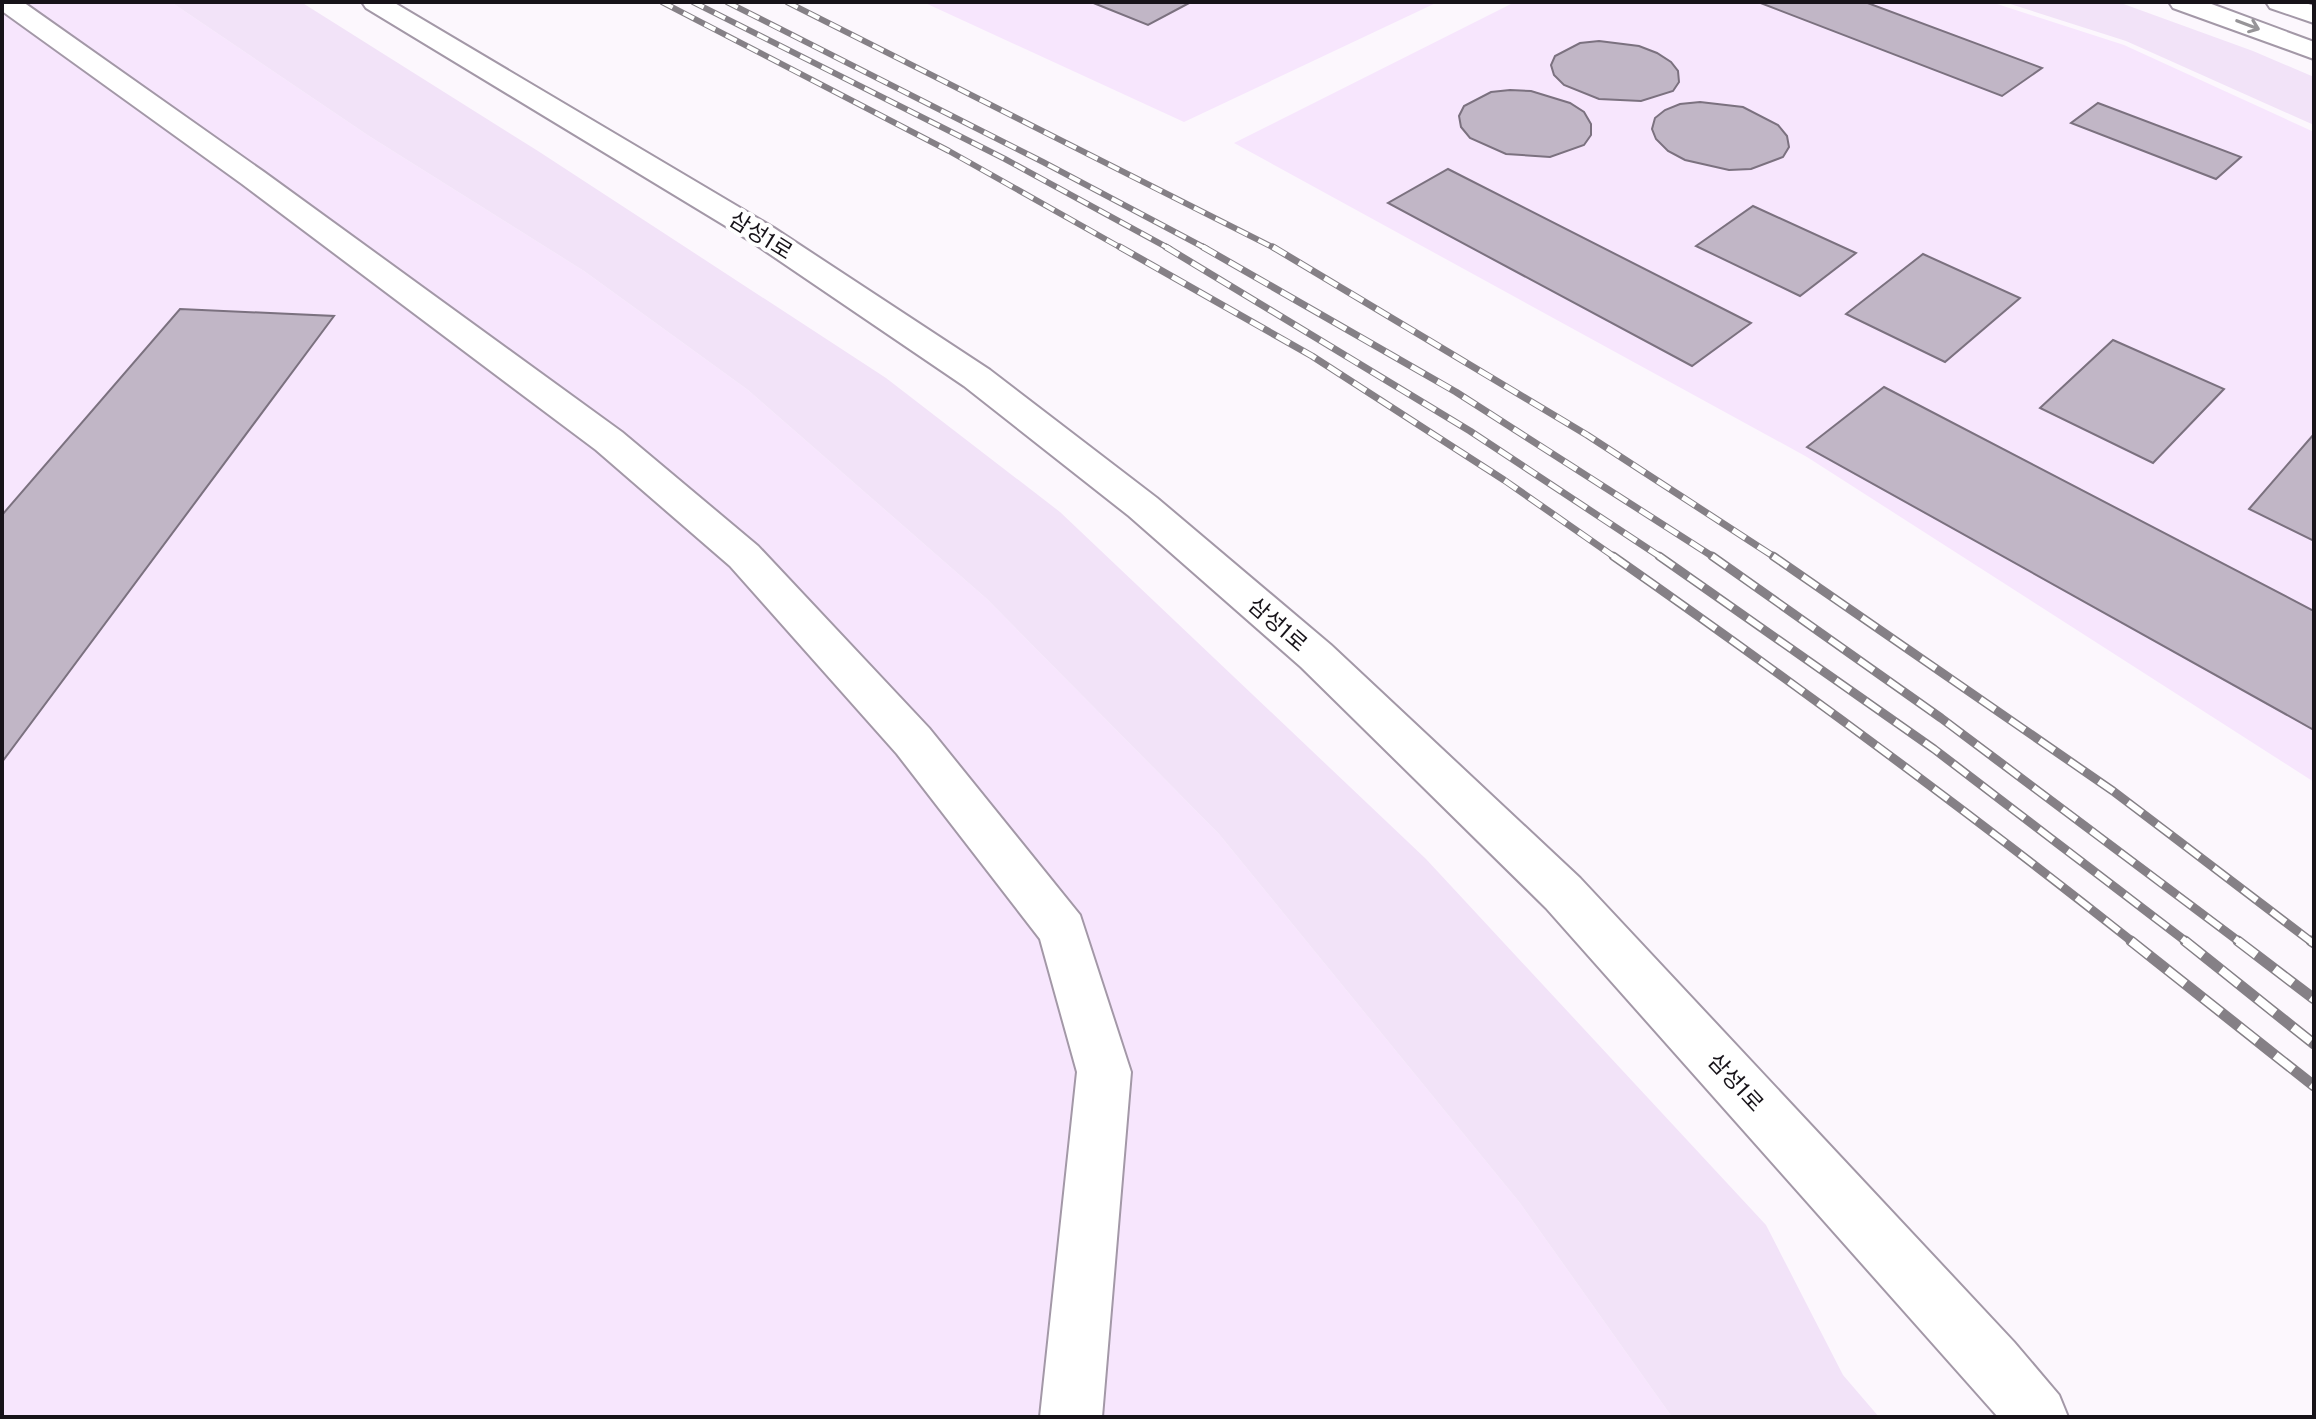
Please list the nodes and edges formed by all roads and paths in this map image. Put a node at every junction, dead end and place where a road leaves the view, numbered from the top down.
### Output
1 (6, 2) edge
2 (375, 2) edge
3 (2182, 2) edge
4 (2279, 2) edge
5 (2314, 15) edge
6 (2314, 51) edge
7 (1071, 1417) edge
8 (2037, 1417) edge

1 - 7 street
2 - 8 street, 삼성1로
3 -> 6 street
4 - 5 street

